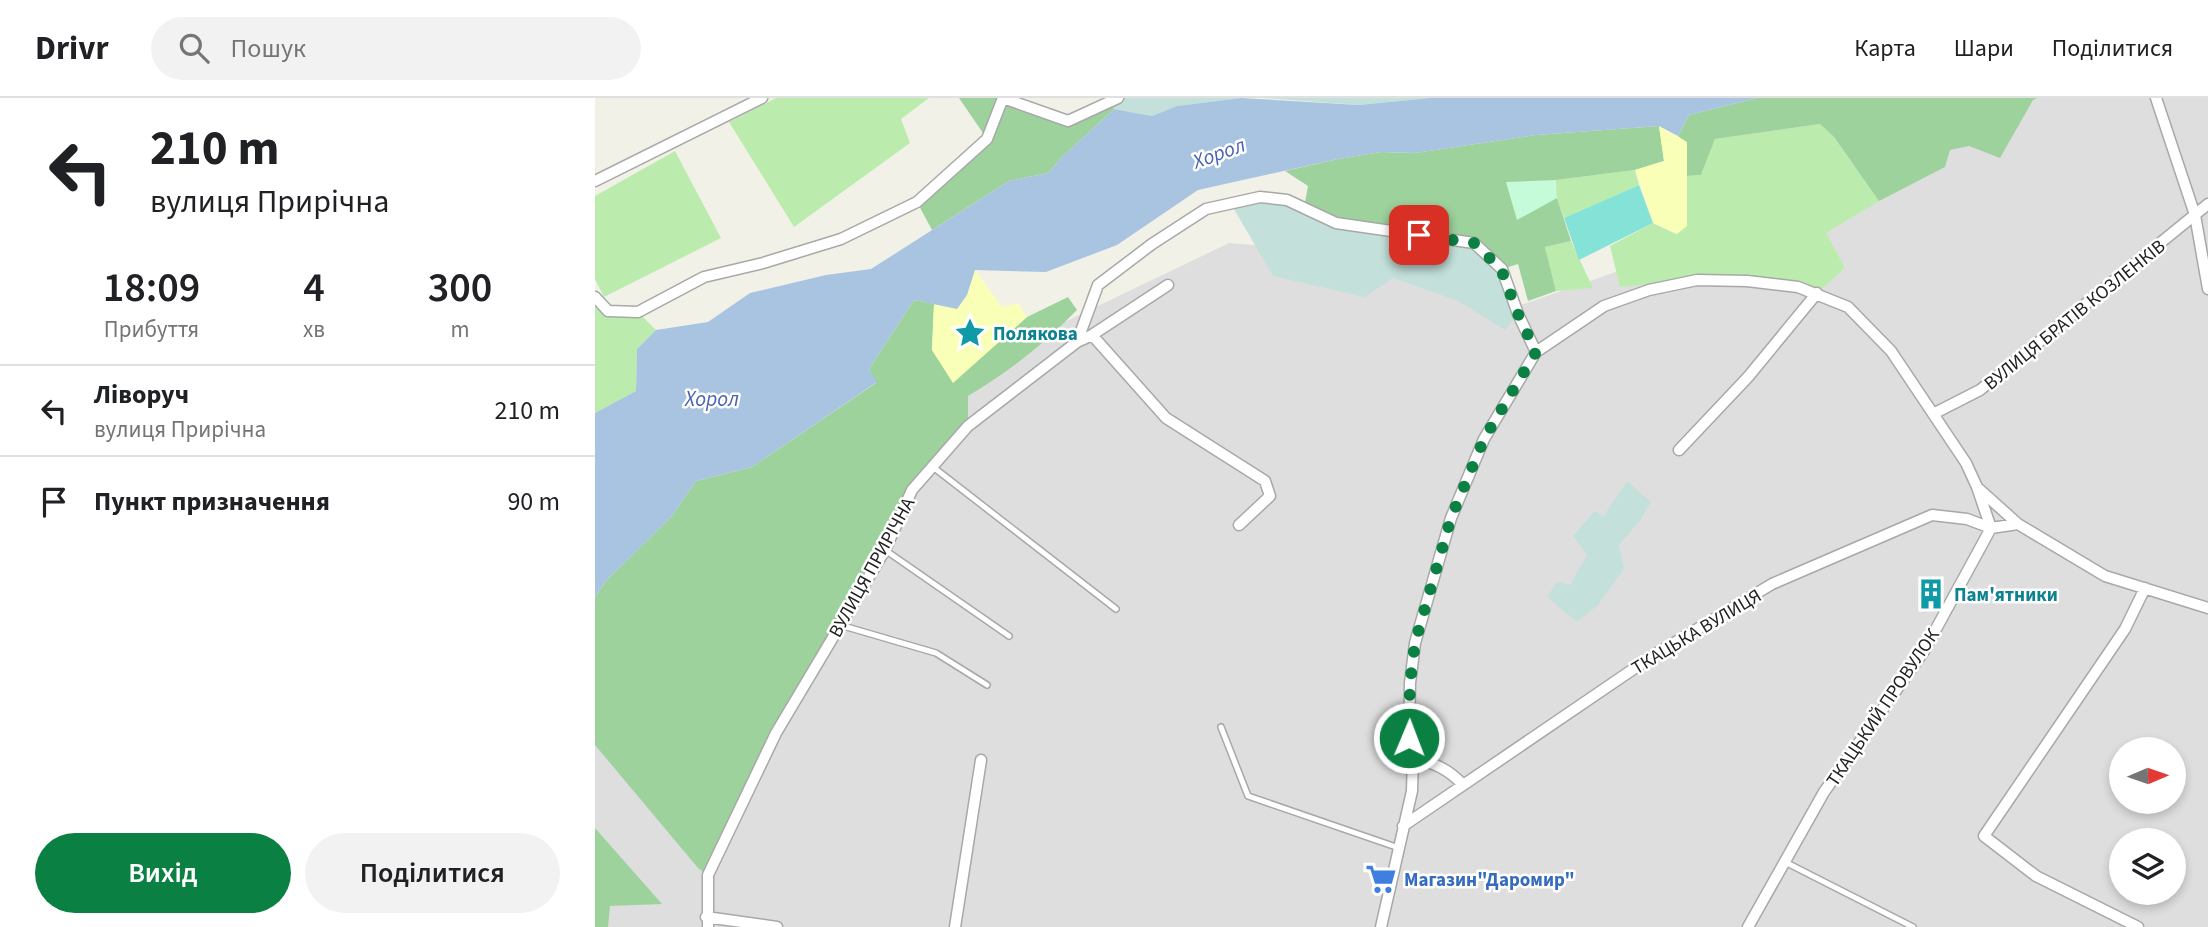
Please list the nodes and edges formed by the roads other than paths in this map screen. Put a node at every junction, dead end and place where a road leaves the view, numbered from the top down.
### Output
1 (762, 98) edge
2 (1003, 98) edge
3 (1118, 98) edge
4 (2157, 98) edge
5 (595, 181) edge
6 (2208, 204) edge
7 (2195, 215) junction
8 (1168, 285) dead end
9 (2208, 289) edge
10 (1817, 293) junction
11 (595, 297) edge
12 (1092, 335) junction
13 (1077, 342) junction
14 (1536, 352) junction
15 (1933, 414) junction
16 (1679, 450) dead end
17 (933, 467) junction
18 (1977, 487) junction
19 (2018, 524) junction
20 (1239, 525) dead end
21 (1990, 528) junction
22 (885, 550) junction
23 (2145, 588) junction
24 (2208, 608) edge
25 (1116, 609) dead end
26 (840, 625) junction
27 (1009, 636) dead end
28 (986, 685) dead end
29 (1221, 727) dead end
30 (1413, 757) junction
31 (981, 760) dead end
32 (1463, 785) junction
33 (1403, 826) junction
34 (1399, 848) junction
35 (1785, 862) junction
36 (707, 922) edge
37 (777, 927) edge
38 (955, 927) edge
39 (1381, 927) edge
40 (1748, 927) edge
41 (1913, 927) edge
42 (2139, 927) edge

1 - 5 street
2 - 3 street
2 - 11 street
4 - 7 street
6 - 7 street, ВУЛИЦЯ БРАТІВ КОЗЛЕНКІВ
7 - 9 street
7 - 15 street, ВУЛИЦЯ БРАТІВ КОЗЛЕНКІВ
8 - 12 street, ВУЛИЦЯ ПРИРІЧНА
10 - 14 street
10 - 15 street
10 - 16 street
12 - 13 street, ВУЛИЦЯ ПРИРІЧНА
12 - 20 street
13 - 14 street
13 - 17 street, ВУЛИЦЯ ПРИРІЧНА
14 - 30 street
15 - 18 street
17 - 22 street, ВУЛИЦЯ ПРИРІЧНА
17 - 25 lane
18 - 19 street
18 - 21 street
19 - 21 street, ТКАЦЬКА ВУЛИЦЯ
19 - 23 street
21 - 32 street, ТКАЦЬКА ВУЛИЦЯ
21 - 35 street, ТКАЦЬКИЙ ПРОВУЛОК
22 - 26 street, ВУЛИЦЯ ПРИРІЧНА
22 - 27 lane
23 - 24 street
23 - 42 street
26 - 28 lane
26 - 36 street, ВУЛИЦЯ ПРИРІЧНА
29 - 34 lane
30 - 32 street
30 - 33 street
31 - 38 street
32 - 33 street, ТКАЦЬКА ВУЛИЦЯ
33 - 34 street
34 - 39 street
35 - 40 street, ТКАЦЬКИЙ ПРОВУЛОК
35 - 41 lane
36 - 37 street

